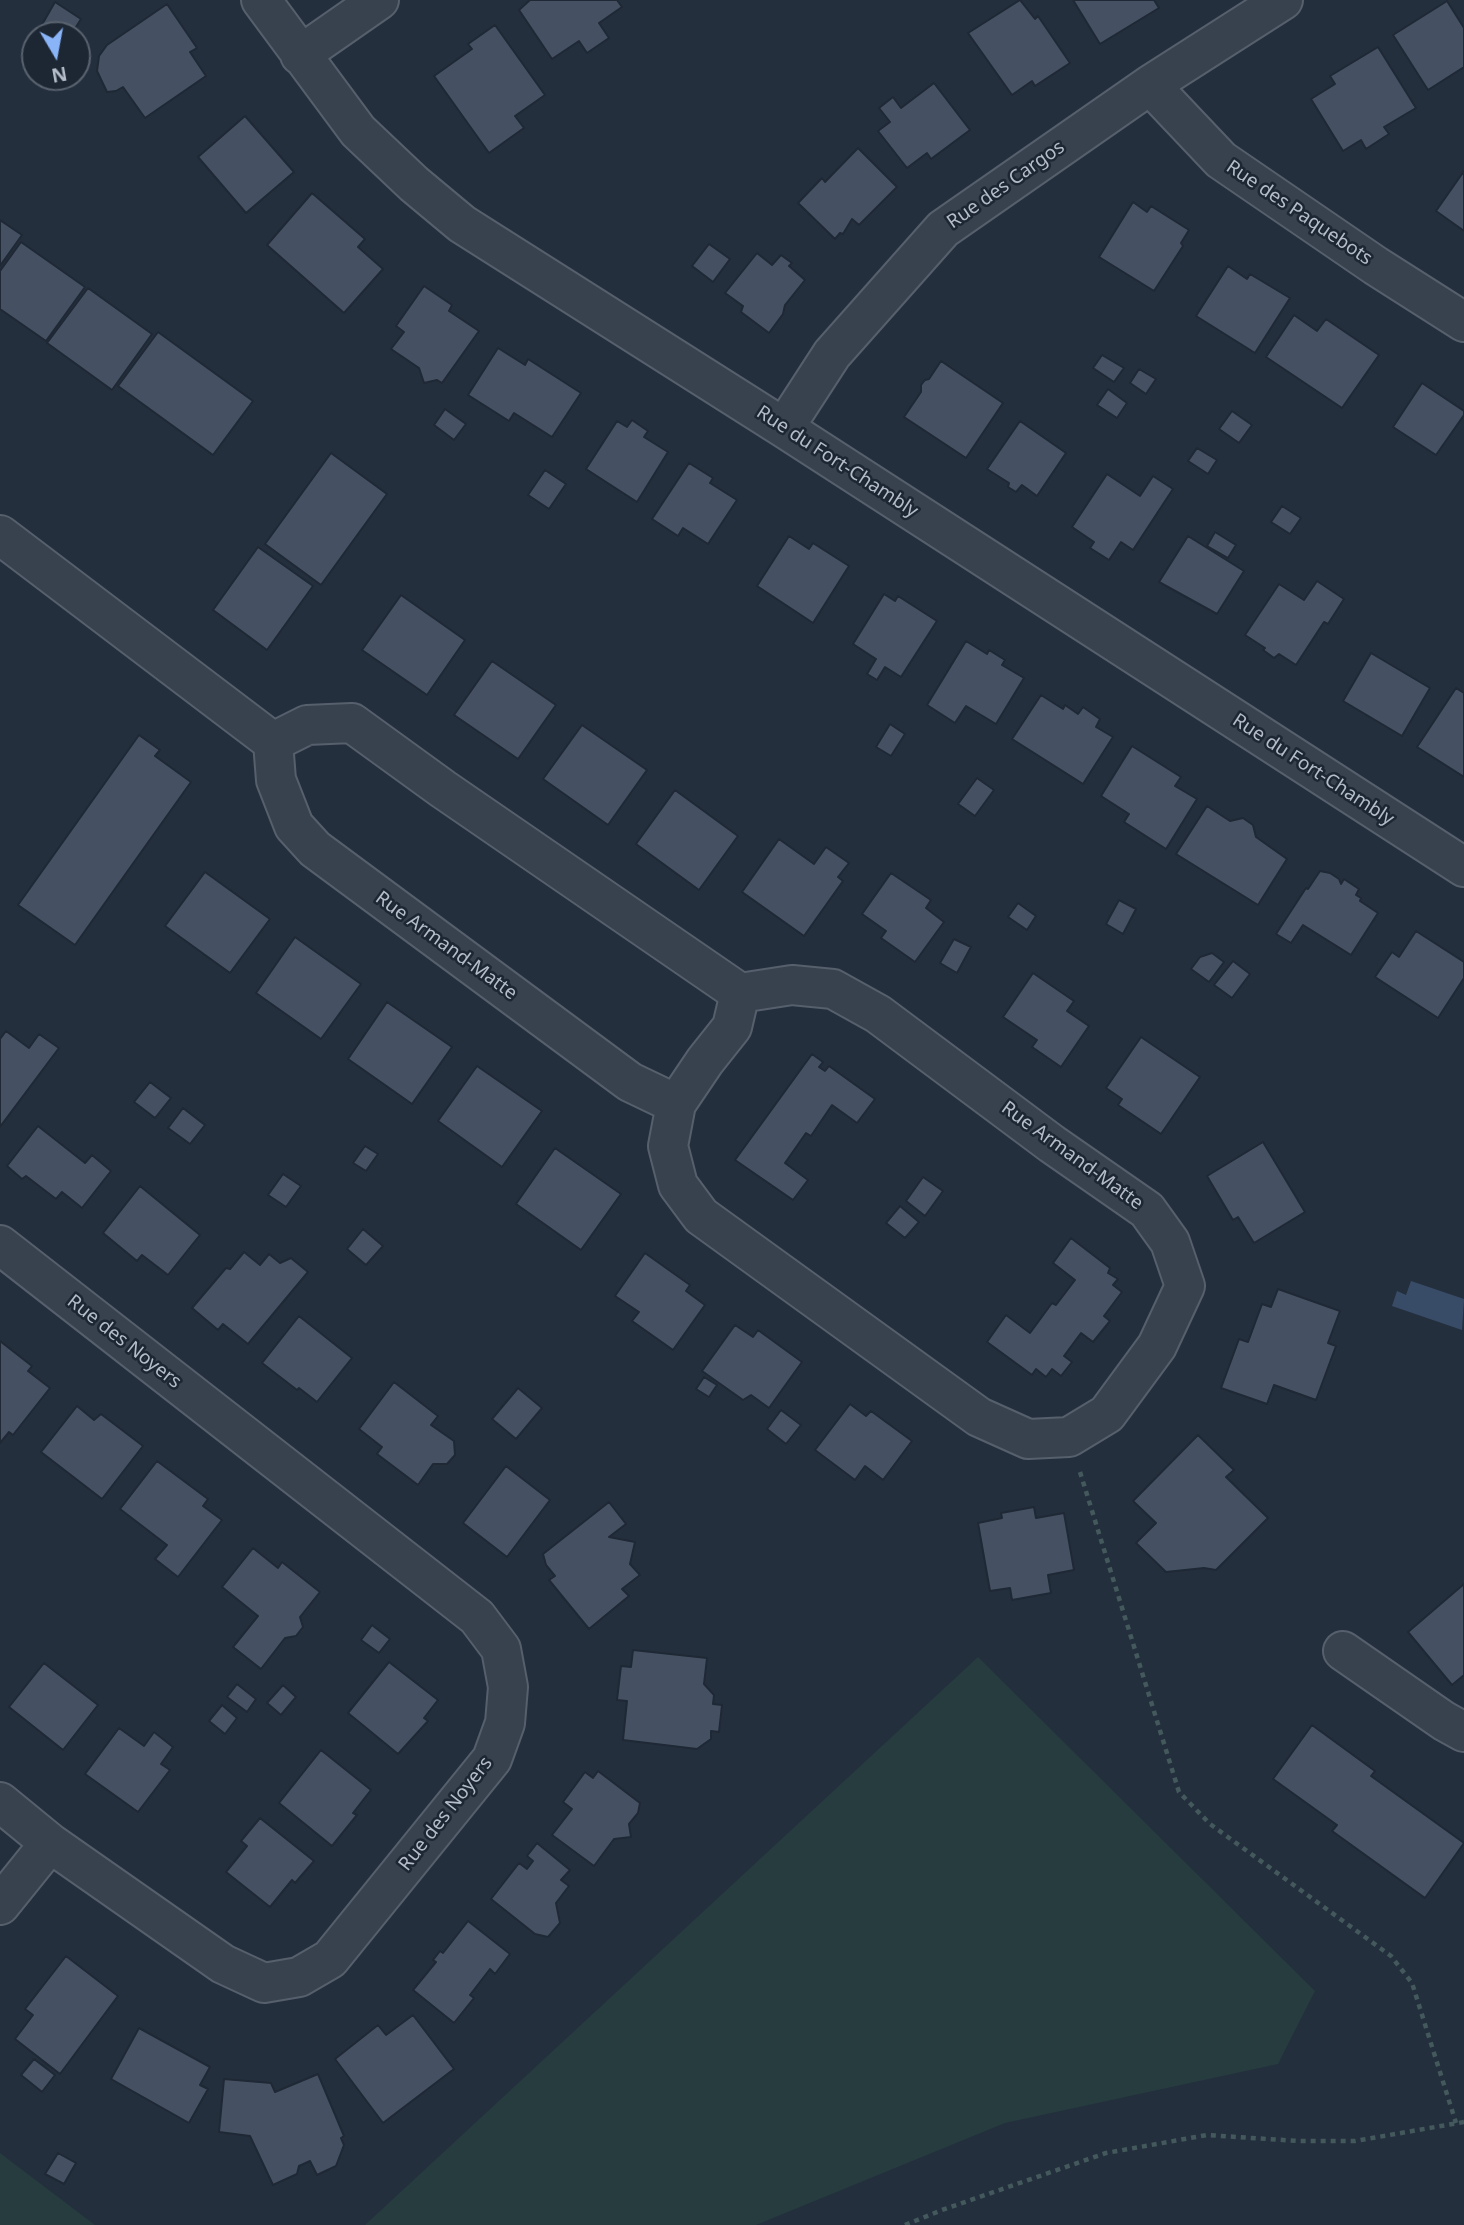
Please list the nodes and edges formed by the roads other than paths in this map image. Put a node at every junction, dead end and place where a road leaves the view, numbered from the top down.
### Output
1 (261, 0) edge
2 (379, 0) edge
3 (1283, 0) edge
4 (300, 55) junction
5 (1150, 85) junction
6 (1464, 322) edge
7 (784, 428) junction
8 (0, 535) edge
9 (273, 743) junction
10 (1464, 867) edge
11 (740, 993) junction
12 (676, 1104) junction
13 (0, 1245) edge
14 (1343, 1651) dead end
15 (1464, 1732) edge
16 (0, 1802) edge
17 (50, 1843) junction
18 (0, 1905) edge

1 - 4 street, Rue du Fort-Chambly
2 - 4 street
3 - 5 street, Rue des Cargos
4 - 7 street, Rue du Fort-Chambly
5 - 6 street, Rue des Paquebots
5 - 7 street, Rue des Cargos
7 - 10 street, Rue du Fort-Chambly
8 - 9 street
9 - 11 street
9 - 12 street, Rue Armand-Matte
11 - 12 street, Rue Armand-Matte
11 - 12 street, Rue Armand-Matte
13 - 17 street, Rue des Noyers
14 - 15 street
16 - 17 street, Rue des Noyers
17 - 18 street

